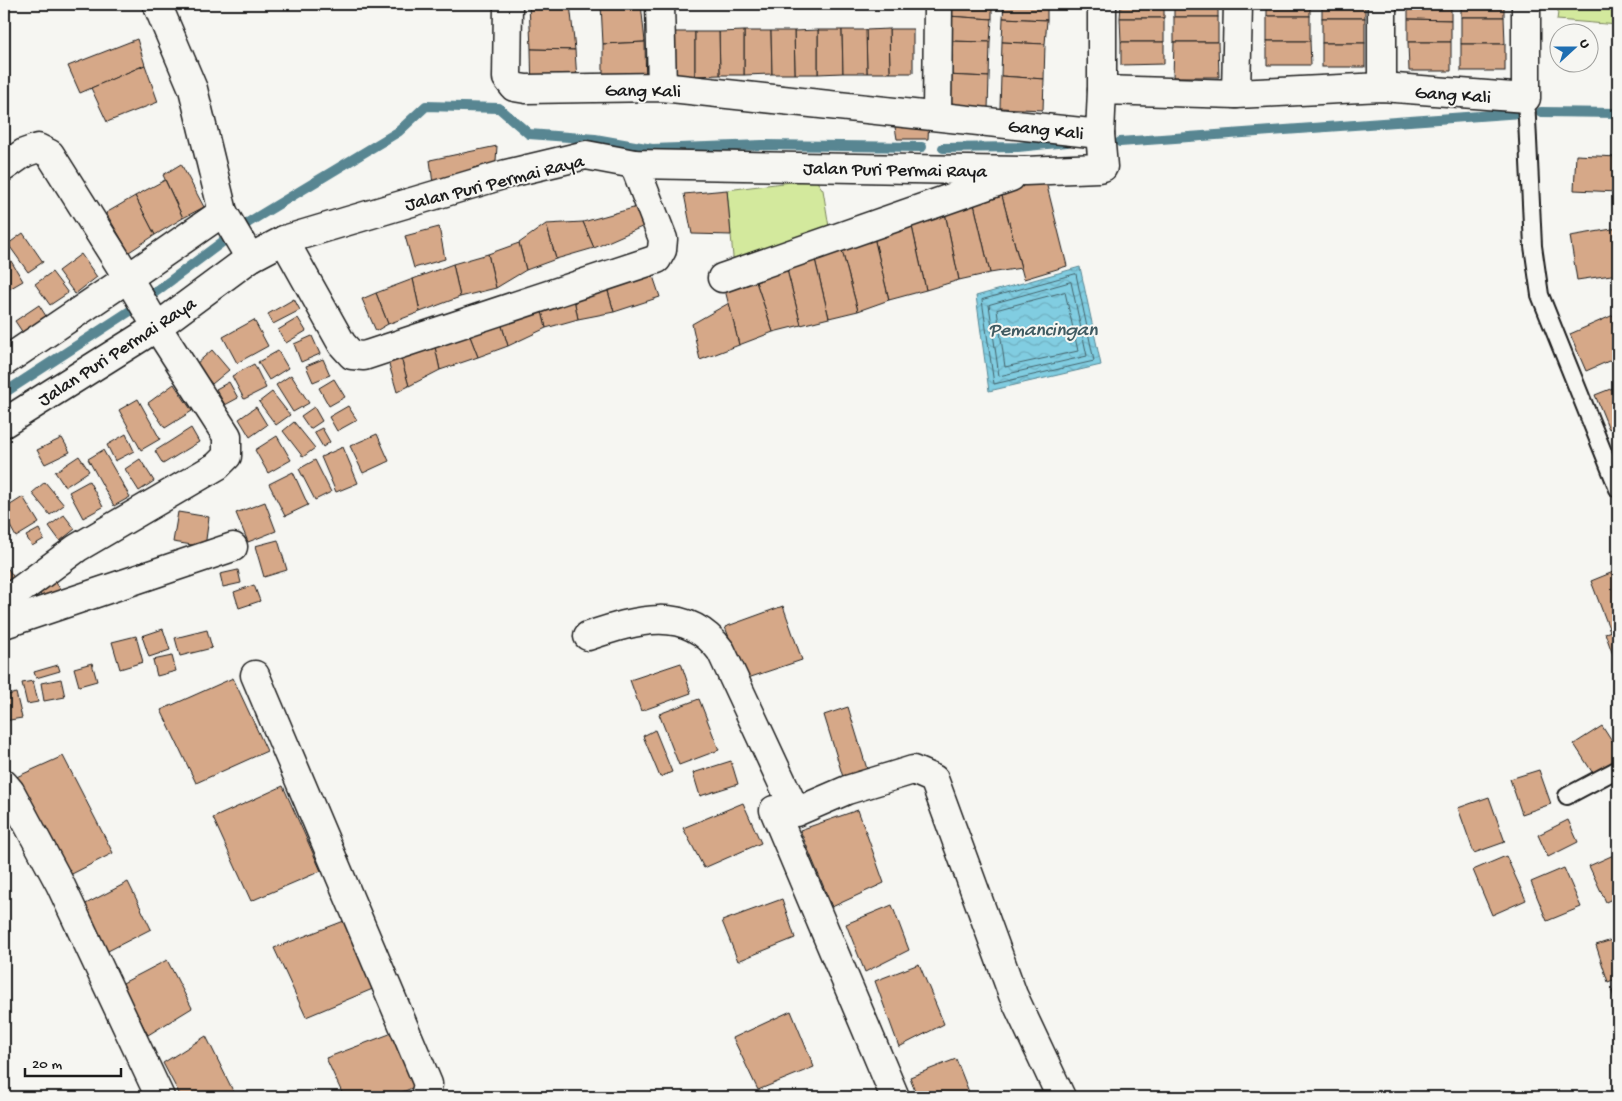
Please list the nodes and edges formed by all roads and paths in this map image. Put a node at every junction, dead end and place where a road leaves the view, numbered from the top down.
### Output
1 (157, 4) edge
2 (508, 4) edge
3 (660, 4) edge
4 (938, 4) edge
5 (1102, 4) edge
6 (1238, 4) edge
7 (1382, 4) edge
8 (1526, 4) edge
9 (662, 87) junction
10 (1382, 87) junction
11 (1102, 90) junction
12 (1236, 94) junction
13 (1526, 98) junction
14 (937, 116) junction
15 (1100, 134) junction
16 (634, 164) junction
17 (4, 168) edge
18 (1026, 171) junction
19 (225, 215) junction
20 (284, 240) junction
21 (249, 256) junction
22 (722, 278) dead end
23 (130, 282) junction
24 (155, 323) junction
25 (4, 362) edge
26 (4, 423) edge
27 (1618, 489) edge
28 (233, 547) dead end
29 (4, 602) edge
30 (4, 624) edge
31 (588, 636) dead end
32 (255, 675) dead end
33 (1618, 769) edge
34 (4, 784) edge
35 (1567, 796) dead end
36 (774, 810) dead end
37 (160, 1097) edge
38 (425, 1097) edge
39 (895, 1097) edge
40 (1061, 1097) edge

1 - 19 street
2 - 9 street, Gang Kali
3 - 9 street
4 - 14 street
5 - 11 street
6 - 12 street
7 - 10 street
8 - 13 street
9 - 14 street, Gang Kali
10 - 12 street, Gang Kali
10 - 13 street, Gang Kali
11 - 12 street, Gang Kali
11 - 15 street, Gang Kali
13 - 27 lane
14 - 15 street, Gang Kali
15 - 18 street, Jalan Puri Permai Raya
16 - 18 street, Jalan Puri Permai Raya
16 - 20 street, Jalan Puri Permai Raya
16 - 20 street
17 - 23 street
18 - 22 street
19 - 21 street
19 - 23 street
20 - 21 street, Jalan Puri Permai Raya
21 - 24 street, Jalan Puri Permai Raya
23 - 24 street
23 - 25 street
24 - 26 street, Jalan Puri Permai Raya
24 - 29 street
28 - 30 street
31 - 40 street
32 - 38 street
33 - 35 lane
34 - 37 street
36 - 39 street

